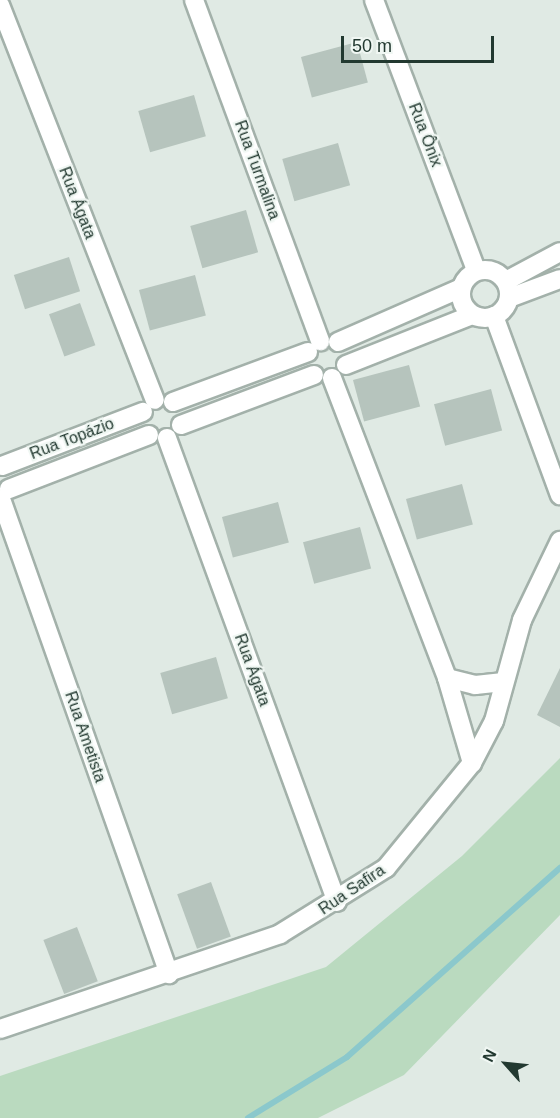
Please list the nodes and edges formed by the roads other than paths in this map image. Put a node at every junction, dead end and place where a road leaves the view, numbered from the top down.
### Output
1 (195, 0) edge
2 (374, 0) edge
3 (0, 5) edge
4 (560, 252) edge
5 (476, 270) junction
6 (560, 279) edge
7 (461, 288) junction
8 (507, 290) junction
9 (472, 315) junction
10 (494, 316) junction
11 (322, 345) junction
12 (346, 365) junction
13 (323, 377) junction
14 (157, 405) junction
15 (181, 425) junction
16 (158, 437) junction
17 (1, 466) edge
18 (560, 495) edge
19 (4, 496) edge
20 (560, 541) edge
21 (447, 678) junction
22 (504, 682) junction
23 (472, 763) junction
24 (337, 902) junction
25 (169, 974) junction
26 (0, 1029) edge

1 - 11 street, Rua Turmalina
2 - 5 street, Rua Ônix
3 - 14 street, Rua Ágata
4 - 8 street
5 - 7 street
5 - 8 street
6 - 8 street
7 - 9 street
7 - 11 street, Rua Topázio
8 - 10 street
9 - 10 street
9 - 12 street
10 - 18 street
11 - 12 street
11 - 13 street
11 - 14 street, Rua Topázio
12 - 13 street
13 - 15 street
13 - 21 street
14 - 15 street
14 - 16 street, Rua Ágata
14 - 17 street, Rua Topázio
15 - 16 street
16 - 19 street, Rua Topázio
16 - 24 street, Rua Ágata
17 - 19 street, Rua Ametista
19 - 25 street, Rua Ametista
20 - 22 street, Rua Safira
21 - 22 street
21 - 23 street
22 - 23 street, Rua Safira
23 - 24 street, Rua Safira
24 - 25 street, Rua Safira
25 - 26 street, Rua Safira

